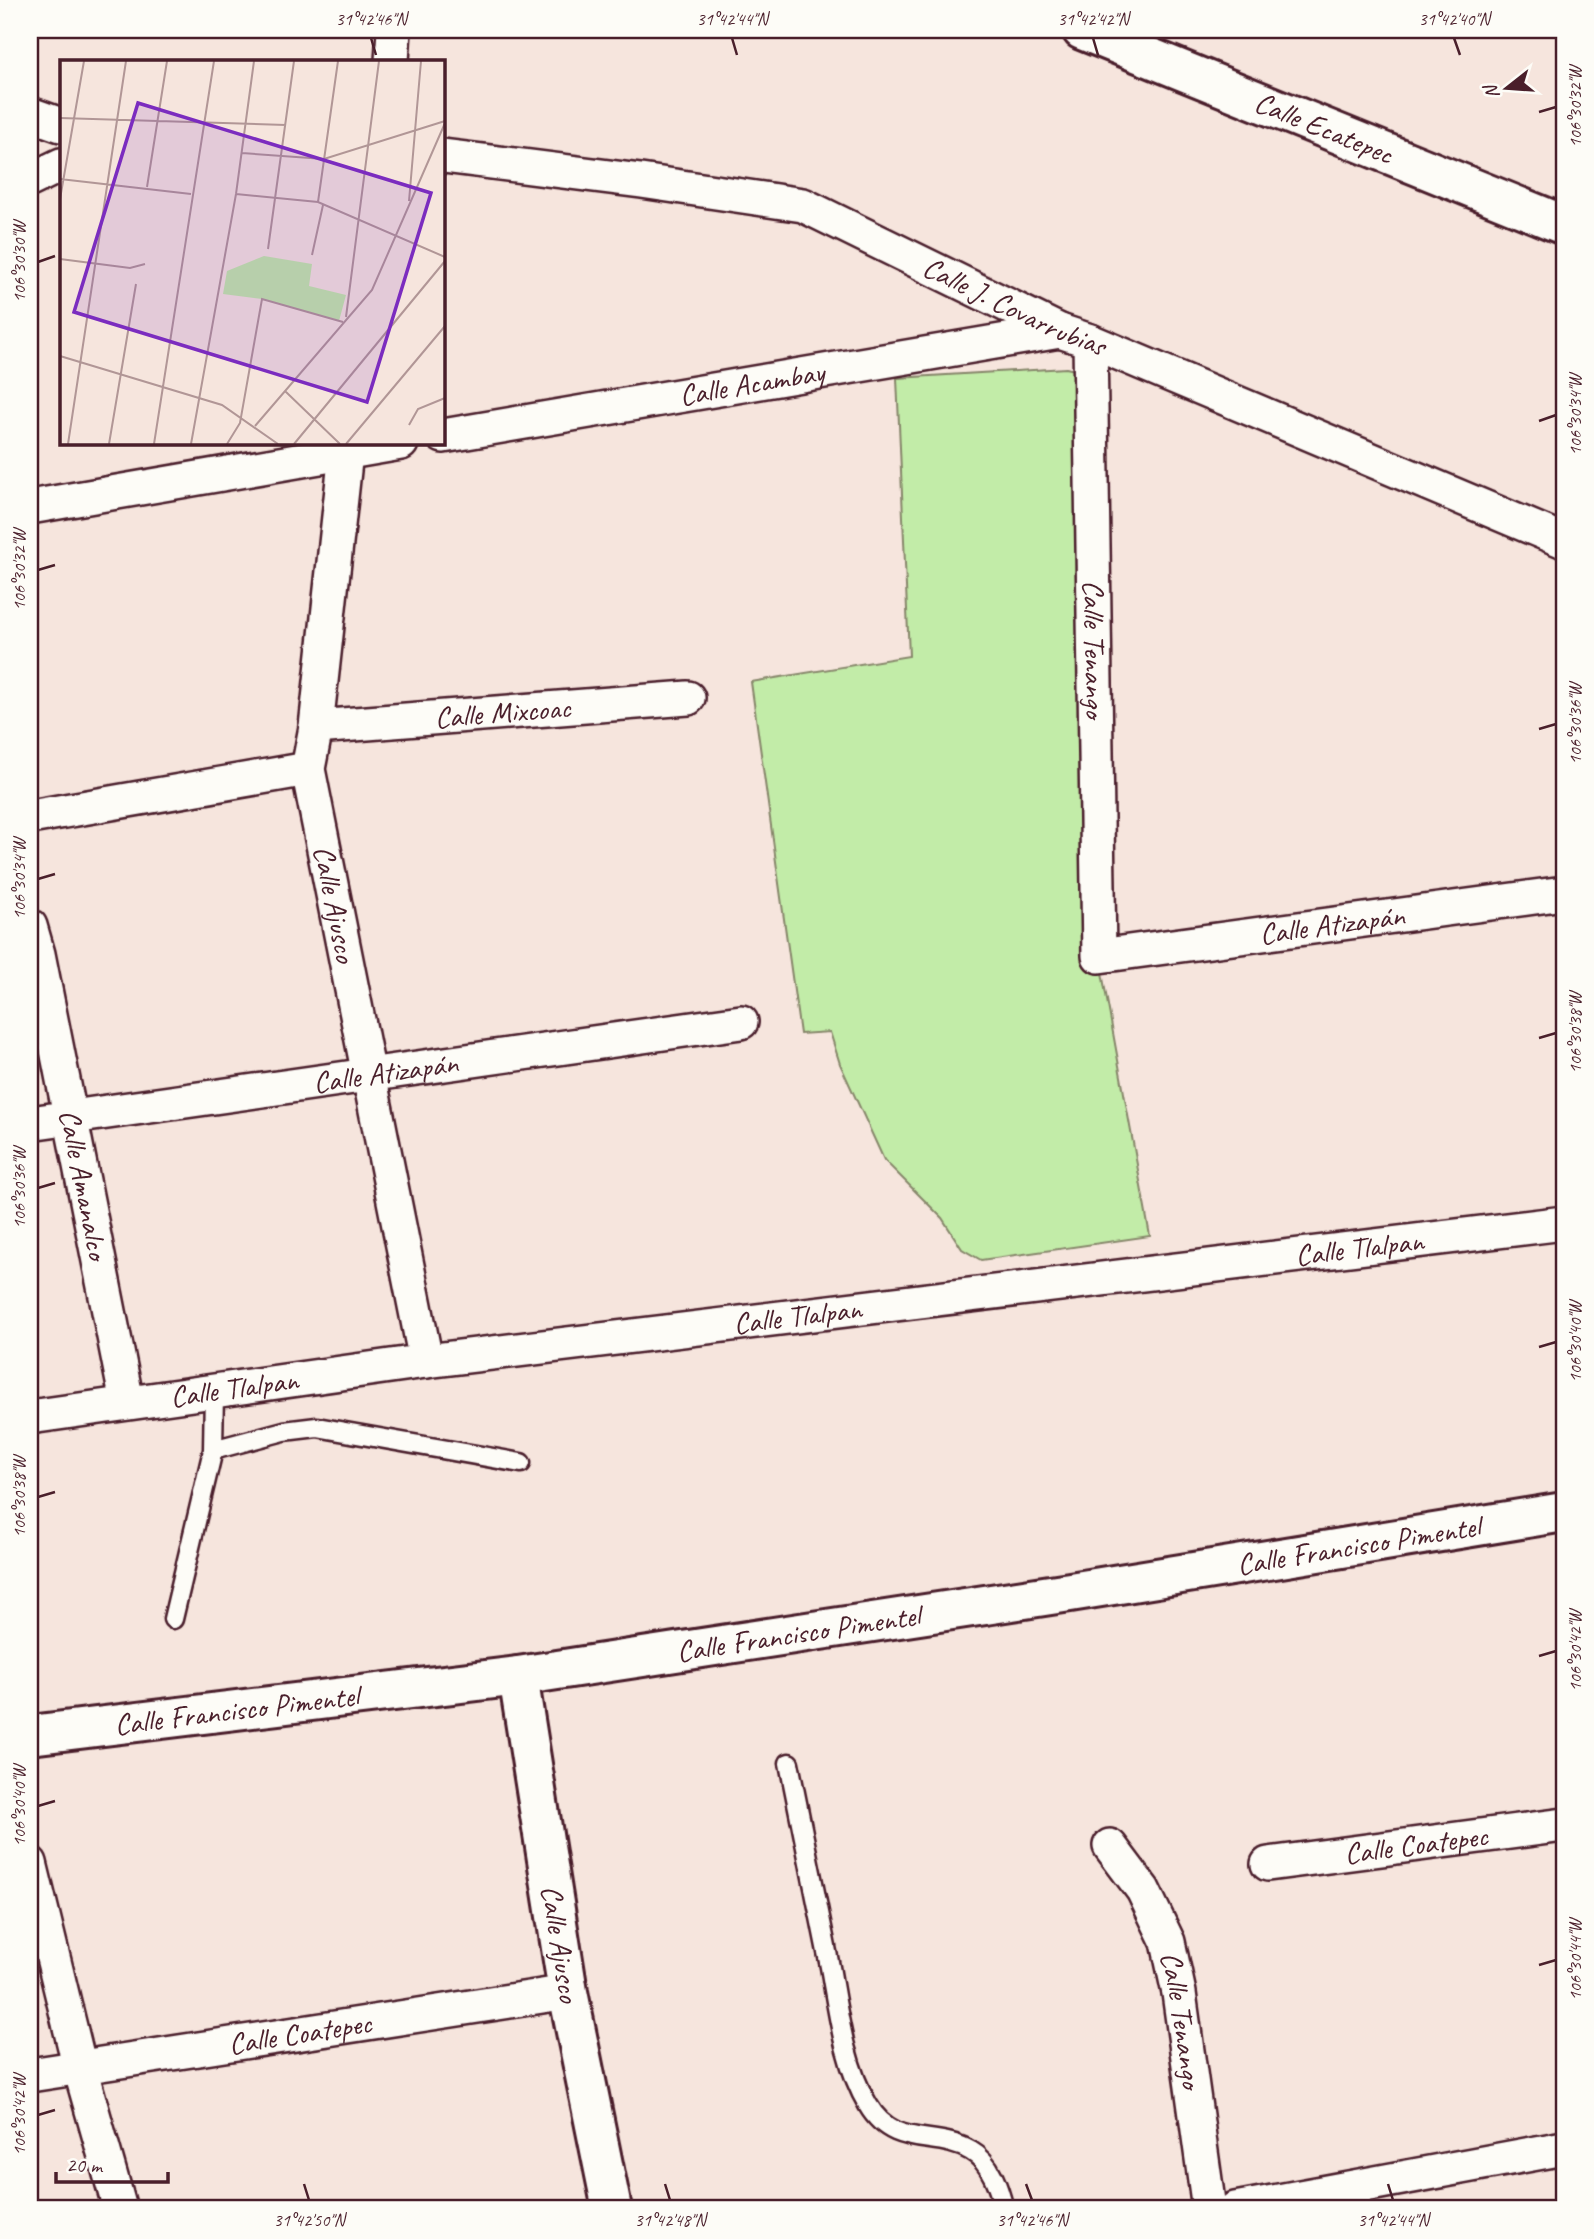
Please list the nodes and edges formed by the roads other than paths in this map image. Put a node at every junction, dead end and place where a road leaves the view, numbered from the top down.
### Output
1 (394, 30) edge
2 (1082, 30) edge
3 (392, 60) edge
4 (30, 114) edge
5 (60, 125) edge
6 (444, 156) edge
7 (60, 165) edge
8 (30, 180) edge
9 (1564, 225) edge
10 (1075, 336) junction
11 (444, 436) edge
12 (387, 444) edge
13 (346, 447) edge
14 (30, 507) edge
15 (1564, 541) edge
16 (688, 698) dead end
17 (316, 727) junction
18 (308, 769) junction
19 (30, 817) edge
20 (1564, 893) edge
21 (30, 926) edge
22 (1099, 956) joint
23 (741, 1022) dead end
24 (369, 1073) junction
25 (69, 1116) junction
26 (30, 1123) edge
27 (1564, 1223) edge
28 (426, 1361) junction
29 (214, 1390) junction
30 (127, 1402) junction
31 (30, 1417) edge
32 (213, 1450) junction
33 (521, 1463) dead end
34 (1564, 1512) edge
35 (173, 1619) dead end
36 (519, 1676) junction
37 (30, 1735) edge
38 (789, 1763) dead end
39 (1564, 1825) edge
40 (1110, 1846) dead end
41 (30, 1863) edge
42 (1268, 1864) dead end
43 (568, 1992) junction
44 (80, 2068) junction
45 (30, 2075) edge
46 (1564, 2148) edge
47 (120, 2209) edge
48 (612, 2209) edge
49 (1004, 2209) edge
50 (1209, 2209) edge
51 (1235, 2209) edge

1 - 3 street
2 - 9 main road, Calle Ecatepec
4 - 5 street
6 - 10 street, Calle J. Covarrubias
7 - 8 street
10 - 11 street, Calle Acambay
10 - 15 street, Calle J. Covarrubias
10 - 22 street, Calle Tenango
12 - 13 street
13 - 14 street
13 - 17 street, Calle Ajusco
16 - 17 street, Calle Mixcoac
17 - 18 street, Calle Ajusco
18 - 19 street
18 - 24 street, Calle Ajusco
20 - 22 street, Calle Atizapán
21 - 25 street, Calle Amanalco
23 - 24 street, Calle Atizapán
24 - 25 street, Calle Atizapán
24 - 28 street, Calle Ajusco
25 - 26 street, Calle Atizapán
25 - 30 street, Calle Amanalco
27 - 28 street, Calle Tlalpan
28 - 29 street, Calle Tlalpan
29 - 30 street, Calle Tlalpan
29 - 32 lane
30 - 31 street, Calle Tlalpan
32 - 33 lane
32 - 35 lane
34 - 36 main road, Calle Francisco Pimentel
36 - 37 main road, Calle Francisco Pimentel
36 - 43 main road, Calle Ajusco
38 - 49 lane
39 - 42 street, Calle Coatepec
40 - 50 street, Calle Tenango
41 - 44 street
43 - 44 street, Calle Coatepec
43 - 48 main road, Calle Ajusco
44 - 45 street, Calle Coatepec
44 - 47 street
46 - 51 street

